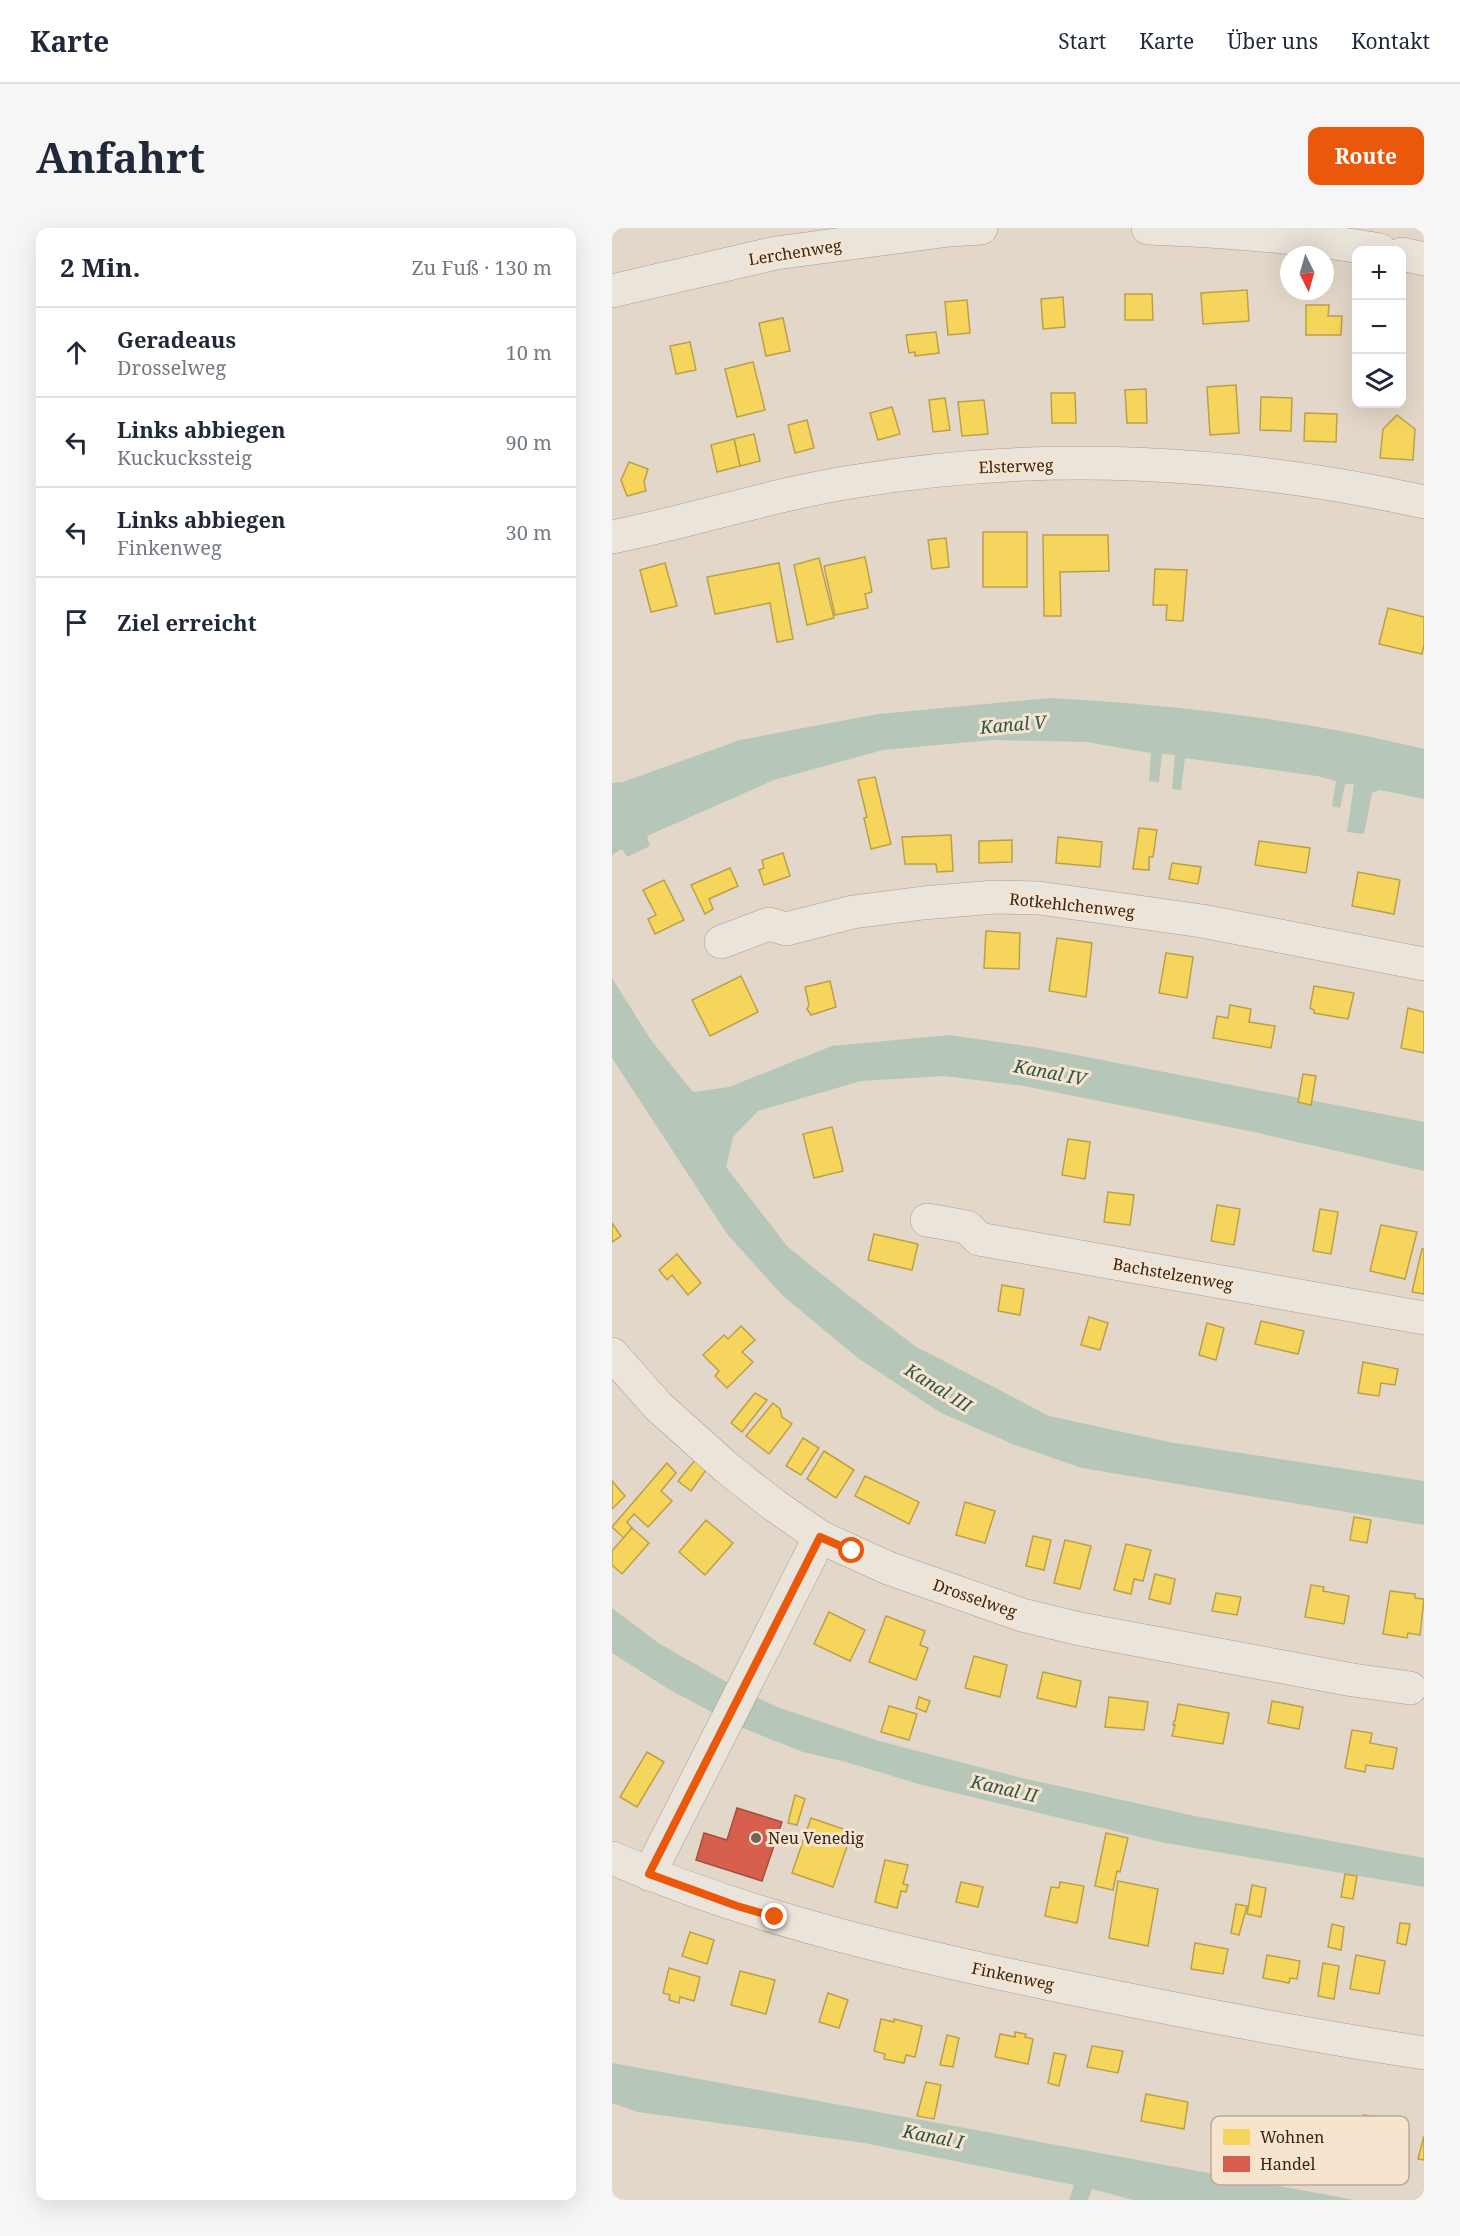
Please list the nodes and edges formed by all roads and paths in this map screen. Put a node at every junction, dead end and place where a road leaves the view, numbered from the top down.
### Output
1 (981, 228) edge
2 (1148, 228) edge
3 (1357, 246) edge
4 (1406, 255) edge
5 (1424, 259) edge
6 (612, 291) edge
7 (1424, 502) edge
8 (612, 537) edge
9 (721, 942) dead end
10 (1424, 964) edge
11 (927, 1220) dead end
12 (1424, 1318) edge
13 (612, 1354) edge
14 (820, 1537) junction
15 (1410, 1688) dead end
16 (612, 1858) edge
17 (649, 1874) junction
18 (1424, 2053) edge

1 - 6 street, Lerchenweg
2 - 3 street
4 - 5 street
7 - 8 street, Elsterweg
9 - 10 street, Rotkehlchenweg
11 - 12 street, Bachstelzenweg
13 - 14 street, Drosselweg
14 - 15 street, Drosselweg
14 - 17 street
16 - 17 street, Finkenweg
17 - 18 street, Finkenweg

